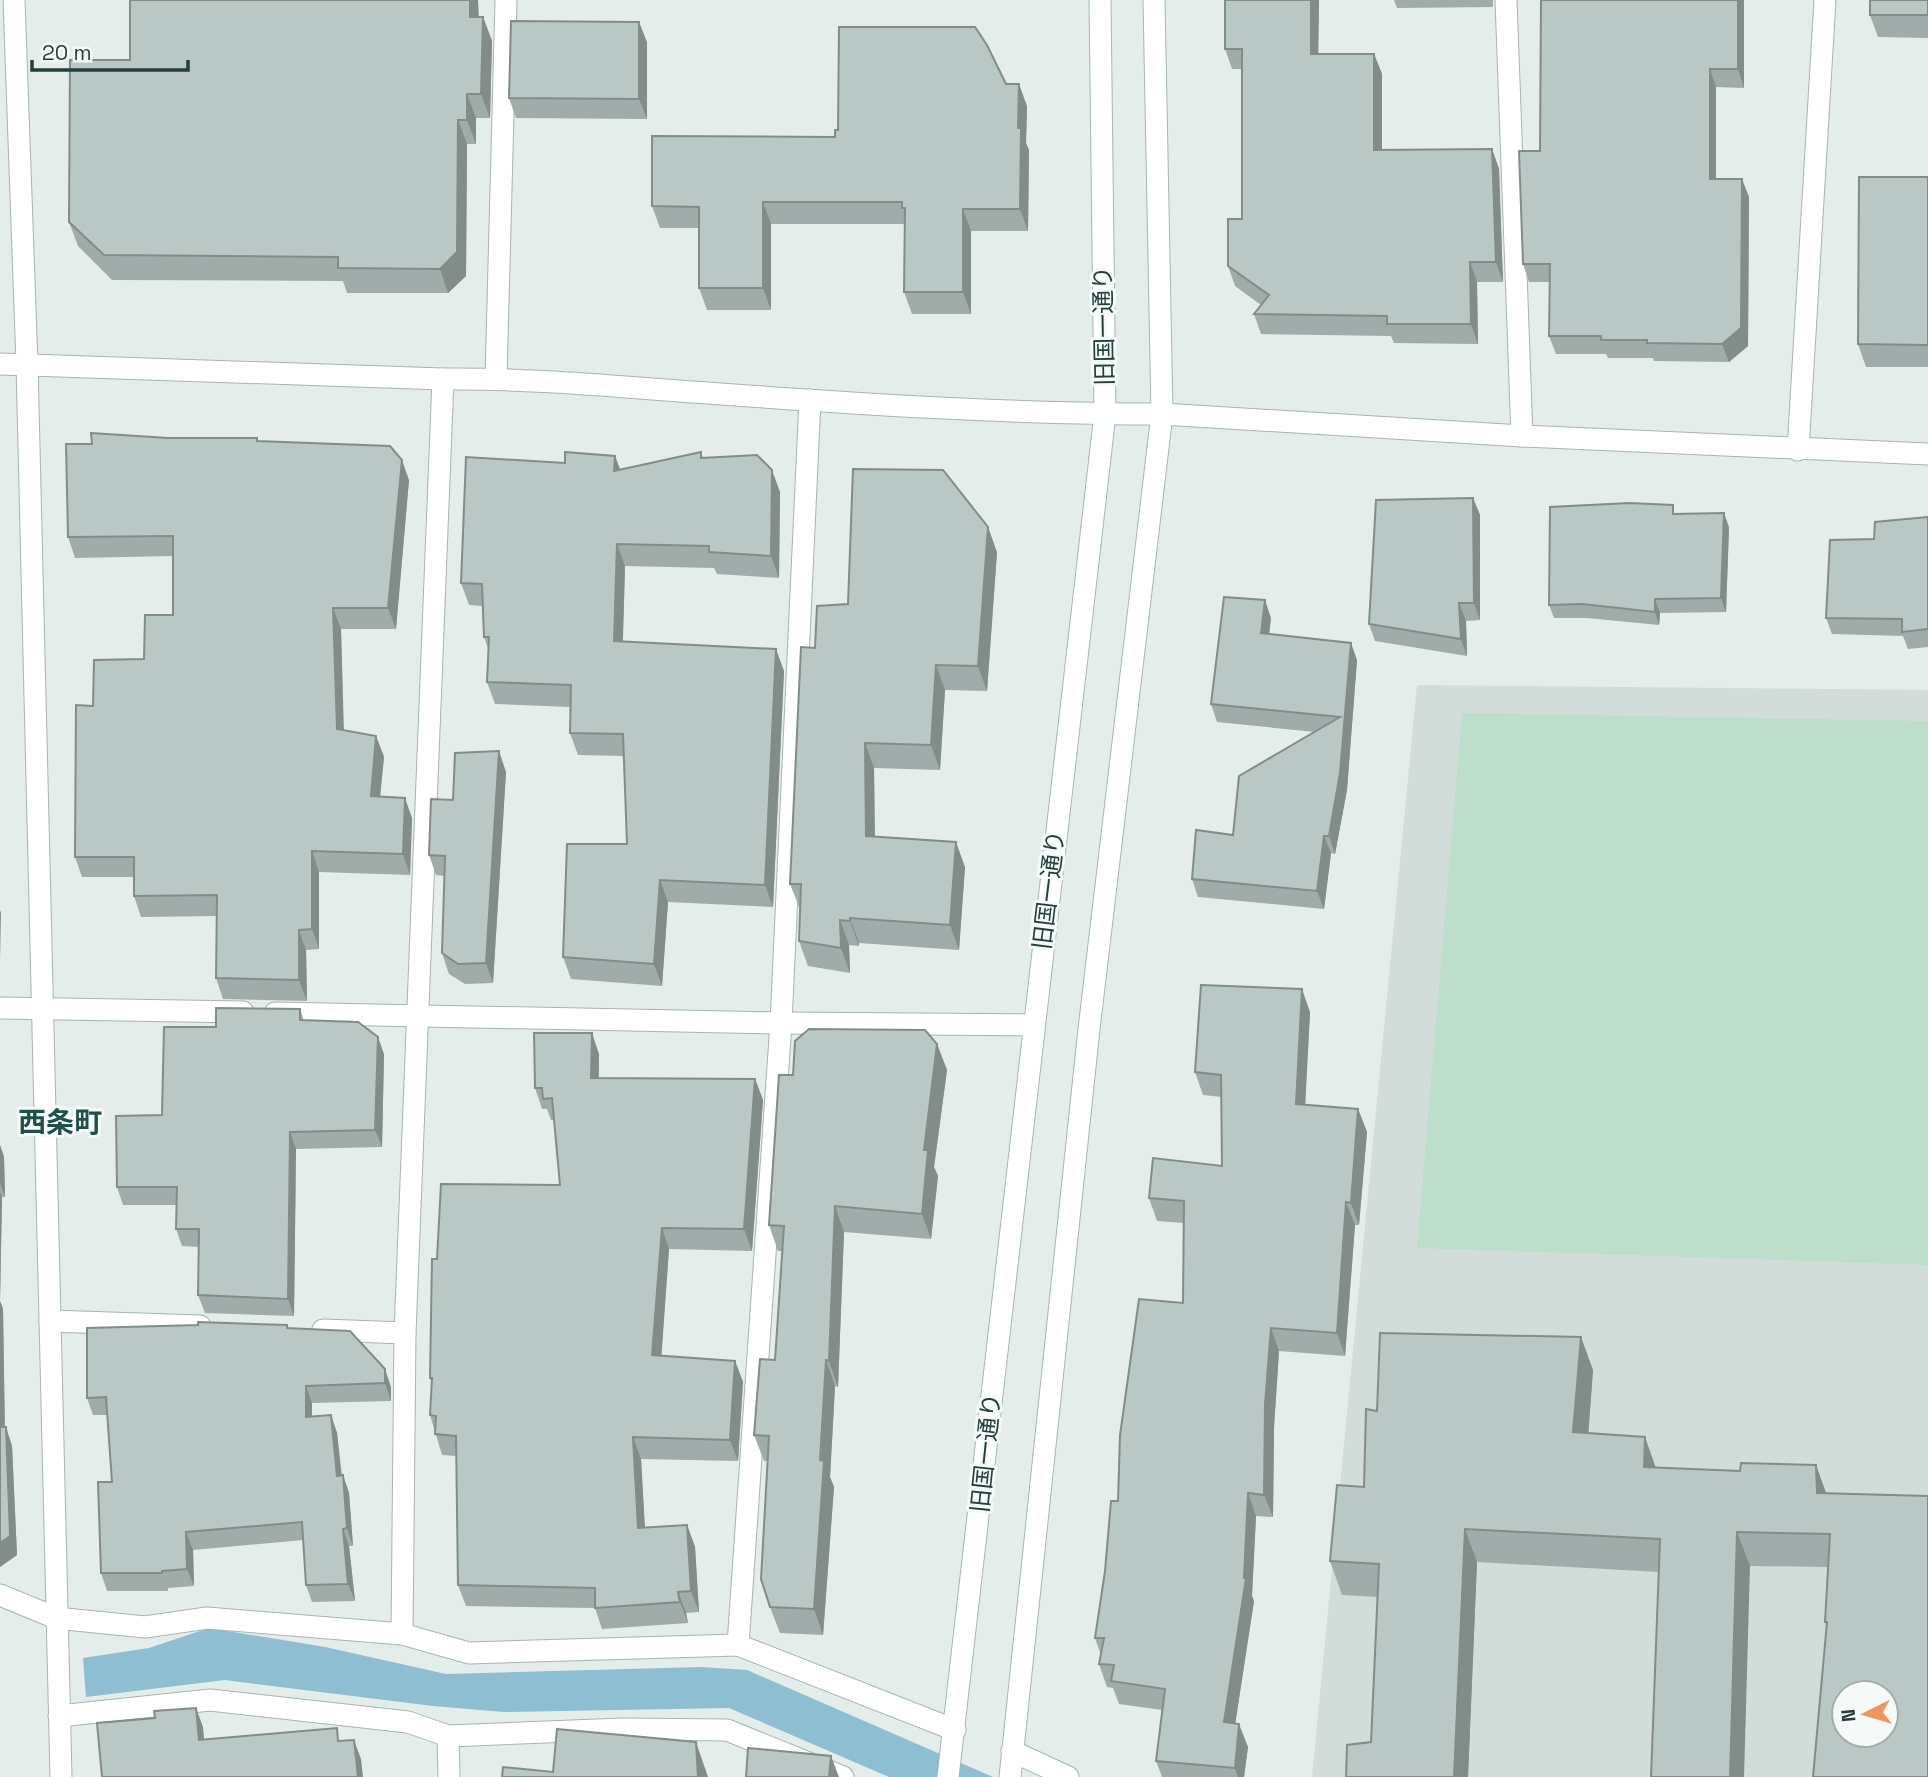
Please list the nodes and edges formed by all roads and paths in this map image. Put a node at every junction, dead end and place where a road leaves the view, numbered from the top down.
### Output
1 (13, 0) edge
2 (506, 0) edge
3 (1100, 0) edge
4 (1154, 0) edge
5 (1506, 0) edge
6 (1825, 0) edge
7 (10, 154) edge
8 (0, 364) edge
9 (27, 364) junction
10 (443, 379) junction
11 (496, 379) junction
12 (810, 400) junction
13 (1105, 414) junction
14 (1162, 414) junction
15 (1522, 436) junction
16 (1798, 450) junction
17 (1928, 454) edge
18 (0, 1008) edge
19 (41, 1008) junction
20 (418, 1016) junction
21 (781, 1023) junction
22 (1034, 1025) junction
23 (50, 1321) junction
24 (214, 1327) edge
25 (309, 1330) edge
26 (405, 1333) junction
27 (0, 1595) edge
28 (56, 1618) junction
29 (402, 1634) junction
30 (738, 1645) junction
31 (59, 1716) junction
32 (955, 1730) junction
33 (448, 1736) junction
34 (1012, 1751) junction
35 (61, 1777) edge
36 (449, 1777) edge
37 (843, 1777) edge
38 (948, 1777) edge
39 (1010, 1777) edge
40 (1068, 1777) edge

1 - 7 street
2 - 11 street
3 - 13 street, 旧国一通り
4 - 14 street
5 - 15 street
6 - 16 street
7 - 9 street
8 - 9 street
9 - 10 street
9 - 19 street
10 - 11 street
10 - 20 street
11 - 12 street
12 - 13 street
12 - 21 street
13 - 14 street
13 - 22 street, 旧国一通り
14 - 15 street
14 - 34 street
15 - 16 street
16 - 17 street
18 - 19 street
19 - 20 street
19 - 23 street
20 - 21 street
20 - 26 street
21 - 22 street
21 - 30 street
22 - 32 street, 旧国一通り
23 - 24 street
23 - 28 street
25 - 26 street
26 - 29 street
27 - 28 street
28 - 29 street
28 - 31 street
29 - 30 street
30 - 32 street
31 - 33 street
31 - 35 street
32 - 38 street, 旧国一通り
33 - 36 street
33 - 37 street
34 - 39 street
34 - 40 street

